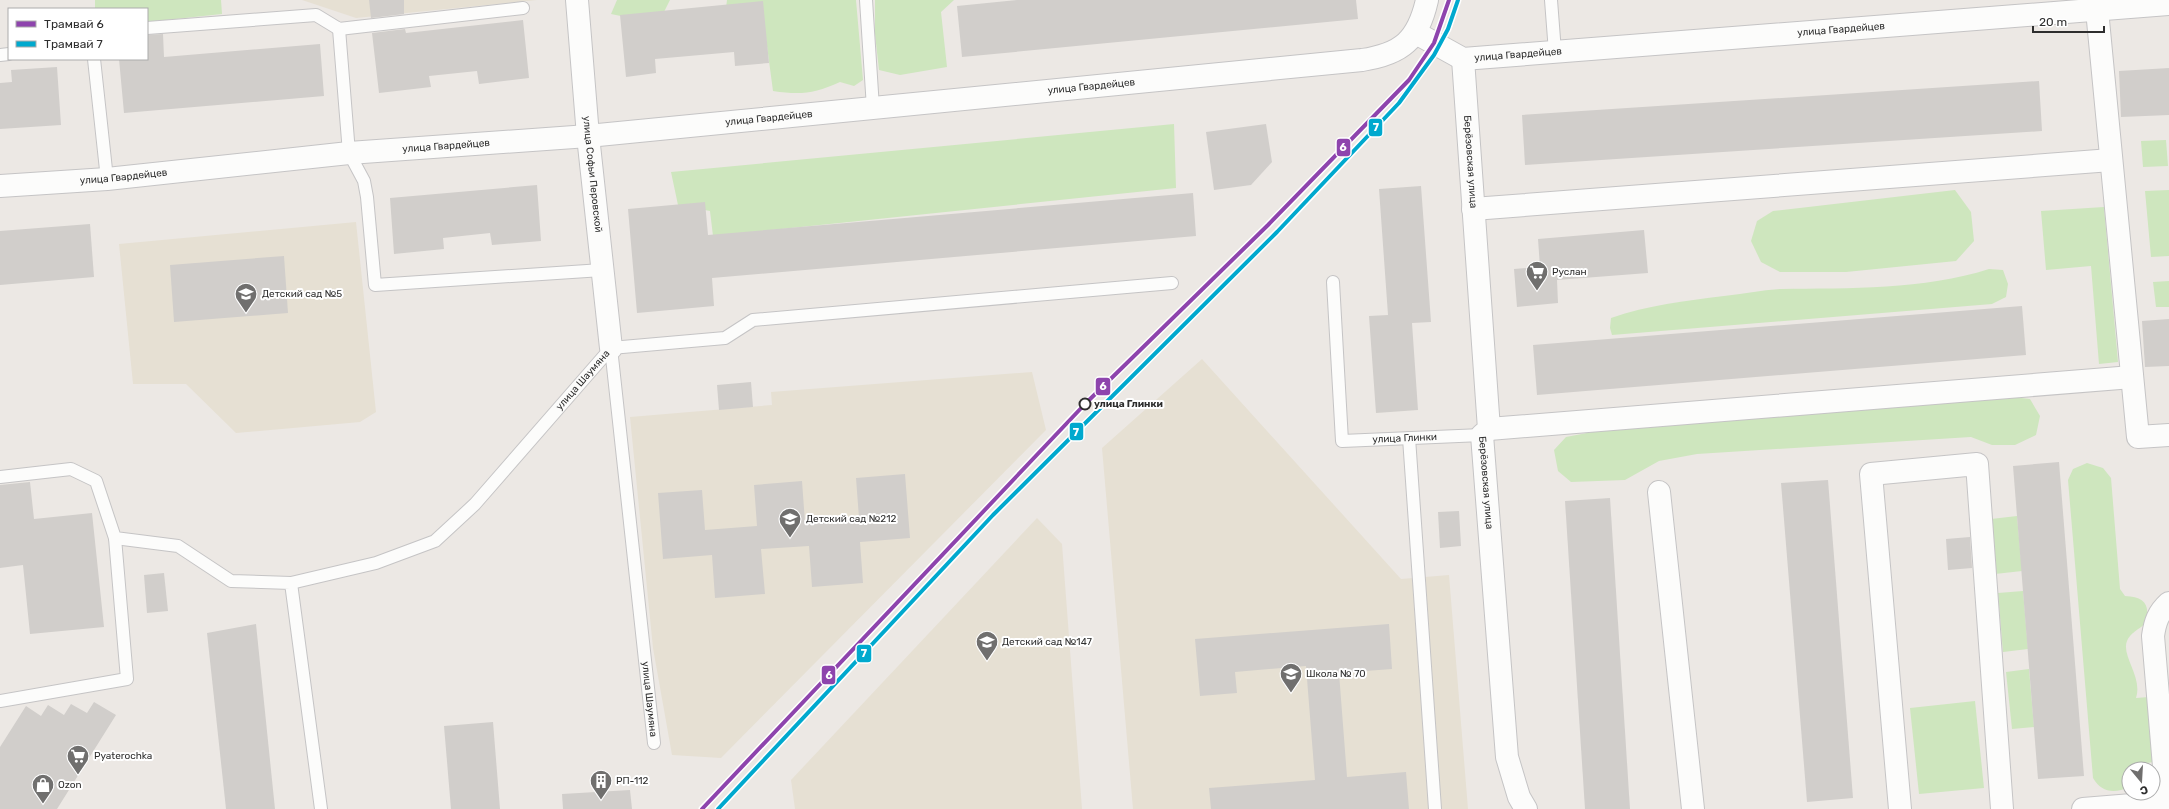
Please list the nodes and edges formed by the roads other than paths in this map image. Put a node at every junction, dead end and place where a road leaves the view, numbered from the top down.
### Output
1 (577, 0) edge
2 (866, 0) edge
3 (1427, 0) edge
4 (1551, 0) edge
5 (2169, 4) edge
6 (2067, 6) edge
7 (523, 8) dead end
8 (2097, 10) junction
9 (148, 28) edge
10 (339, 29) junction
11 (1416, 33) junction
12 (1554, 52) junction
13 (1463, 59) junction
14 (94, 60) edge
15 (873, 108) junction
16 (588, 136) junction
17 (349, 153) junction
18 (2111, 160) junction
19 (107, 179) junction
20 (0, 186) edge
21 (1473, 209) junction
22 (602, 270) junction
23 (1333, 282) dead end
24 (1172, 283) dead end
25 (611, 348) junction
26 (2132, 377) junction
27 (1486, 432) junction
28 (2169, 435) edge
29 (1409, 438) junction
30 (0, 477) edge
31 (1659, 492) dead end
32 (115, 538) junction
33 (291, 583) junction
34 (2169, 604) edge
35 (0, 701) edge
36 (654, 743) dead end
37 (2168, 802) edge
38 (321, 809) edge
39 (1435, 809) edge
40 (1526, 809) edge
41 (1693, 809) edge
42 (1900, 809) edge
43 (2002, 809) edge
44 (2083, 809) edge

1 - 16 street, улица Софьи Перовской
2 - 15 lane
3 - 11 street
4 - 12 lane
5 - 8 street, улица Гвардейцев
6 - 8 street, улица Гвардейцев
6 - 12 street, улица Гвардейцев
7 - 10 lane
8 - 18 street
9 - 10 lane
10 - 17 lane
11 - 13 street, улица Гвардейцев
11 - 15 street, улица Гвардейцев
12 - 13 street, улица Гвардейцев
13 - 21 street, Берёзовская улица
14 - 19 lane
15 - 16 street, улица Гвардейцев
16 - 17 street, улица Гвардейцев
16 - 22 street, улица Софьи Перовской
17 - 19 street, улица Гвардейцев
17 - 22 lane
18 - 21 street
18 - 26 street
19 - 20 street, улица Гвардейцев
21 - 27 street, Берёзовская улица
22 - 25 street, улица Софьи Перовской
23 - 29 lane, улица Глинки
24 - 25 lane
25 - 33 lane, улица Шаумяна
25 - 36 lane, улица Шаумяна
26 - 27 street
26 - 28 street
27 - 29 lane, улица Глинки
27 - 40 street, Берёзовская улица
29 - 39 lane
30 - 32 lane
31 - 41 street
32 - 33 lane, улица Шаумяна
32 - 35 lane
33 - 38 lane
34 - 37 street
37 - 44 street
42 - 43 street

